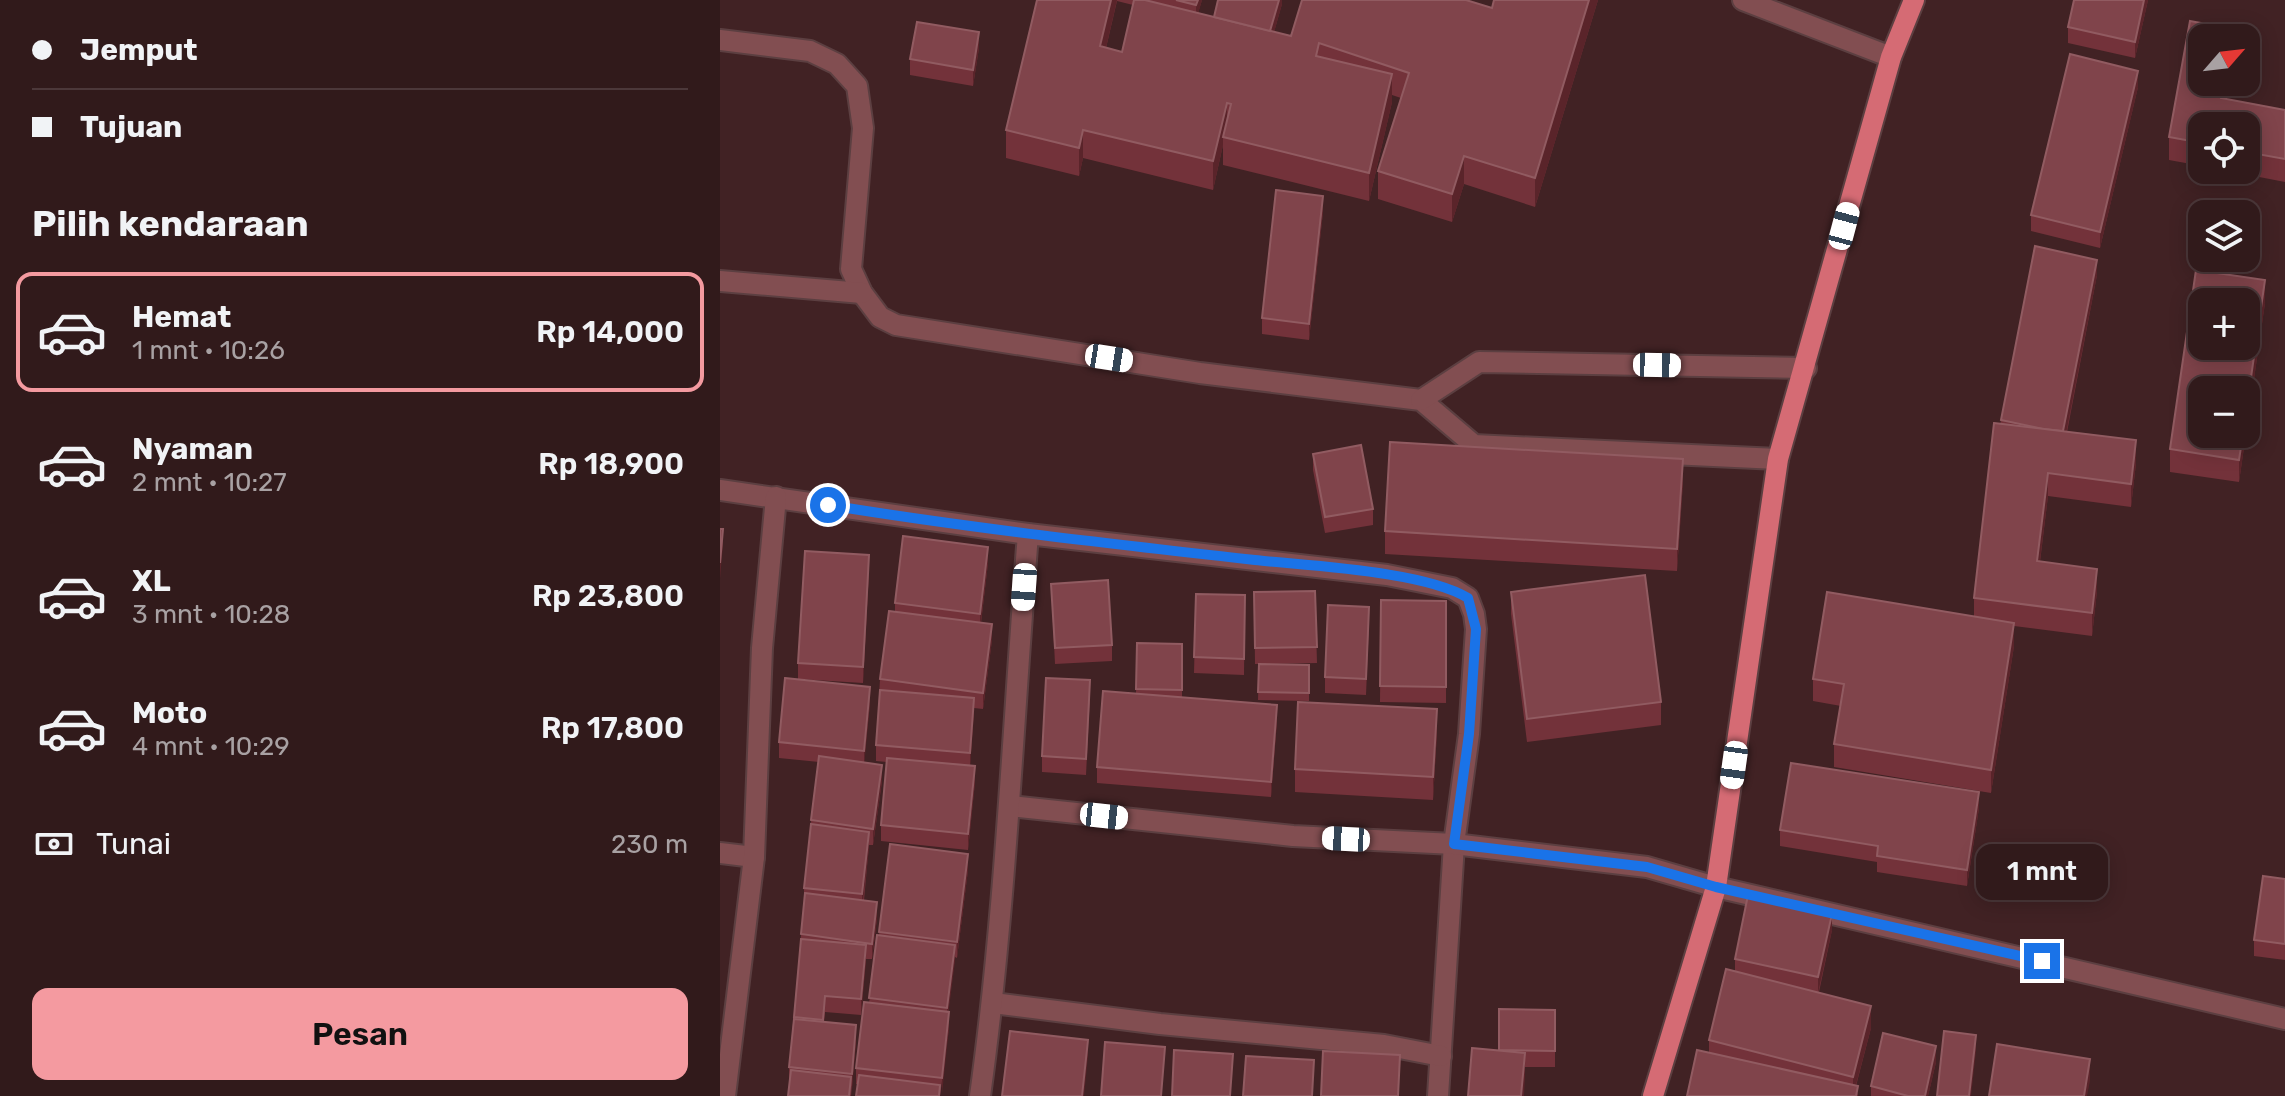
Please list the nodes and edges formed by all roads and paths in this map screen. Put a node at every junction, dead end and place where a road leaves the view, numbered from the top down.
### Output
1 (1743, 0) edge
2 (1914, 0) edge
3 (720, 40) edge
4 (1891, 57) junction
5 (720, 281) edge
6 (862, 293) junction
7 (1806, 368) junction
8 (1421, 400) junction
9 (1778, 459) junction
10 (720, 490) edge
11 (776, 497) junction
12 (1028, 534) junction
13 (1010, 806) junction
14 (1454, 844) junction
15 (720, 853) edge
16 (754, 857) junction
17 (1716, 887) junction
18 (993, 1003) junction
19 (2285, 1019) edge
20 (1441, 1056) junction
21 (725, 1096) edge
22 (980, 1096) edge
23 (1438, 1096) edge
24 (1653, 1096) edge

1 - 4 street
2 - 4 main road
3 - 6 street
4 - 7 main road
5 - 6 street
6 - 8 street
7 - 8 street
7 - 9 main road
8 - 9 street
9 - 17 main road
10 - 11 street
11 - 12 street
11 - 16 street
12 - 13 street
12 - 14 street
13 - 14 street
13 - 18 street
14 - 17 street
14 - 20 street
15 - 16 street
16 - 21 street
17 - 19 street
17 - 24 main road
18 - 20 street
18 - 22 street
20 - 23 street

